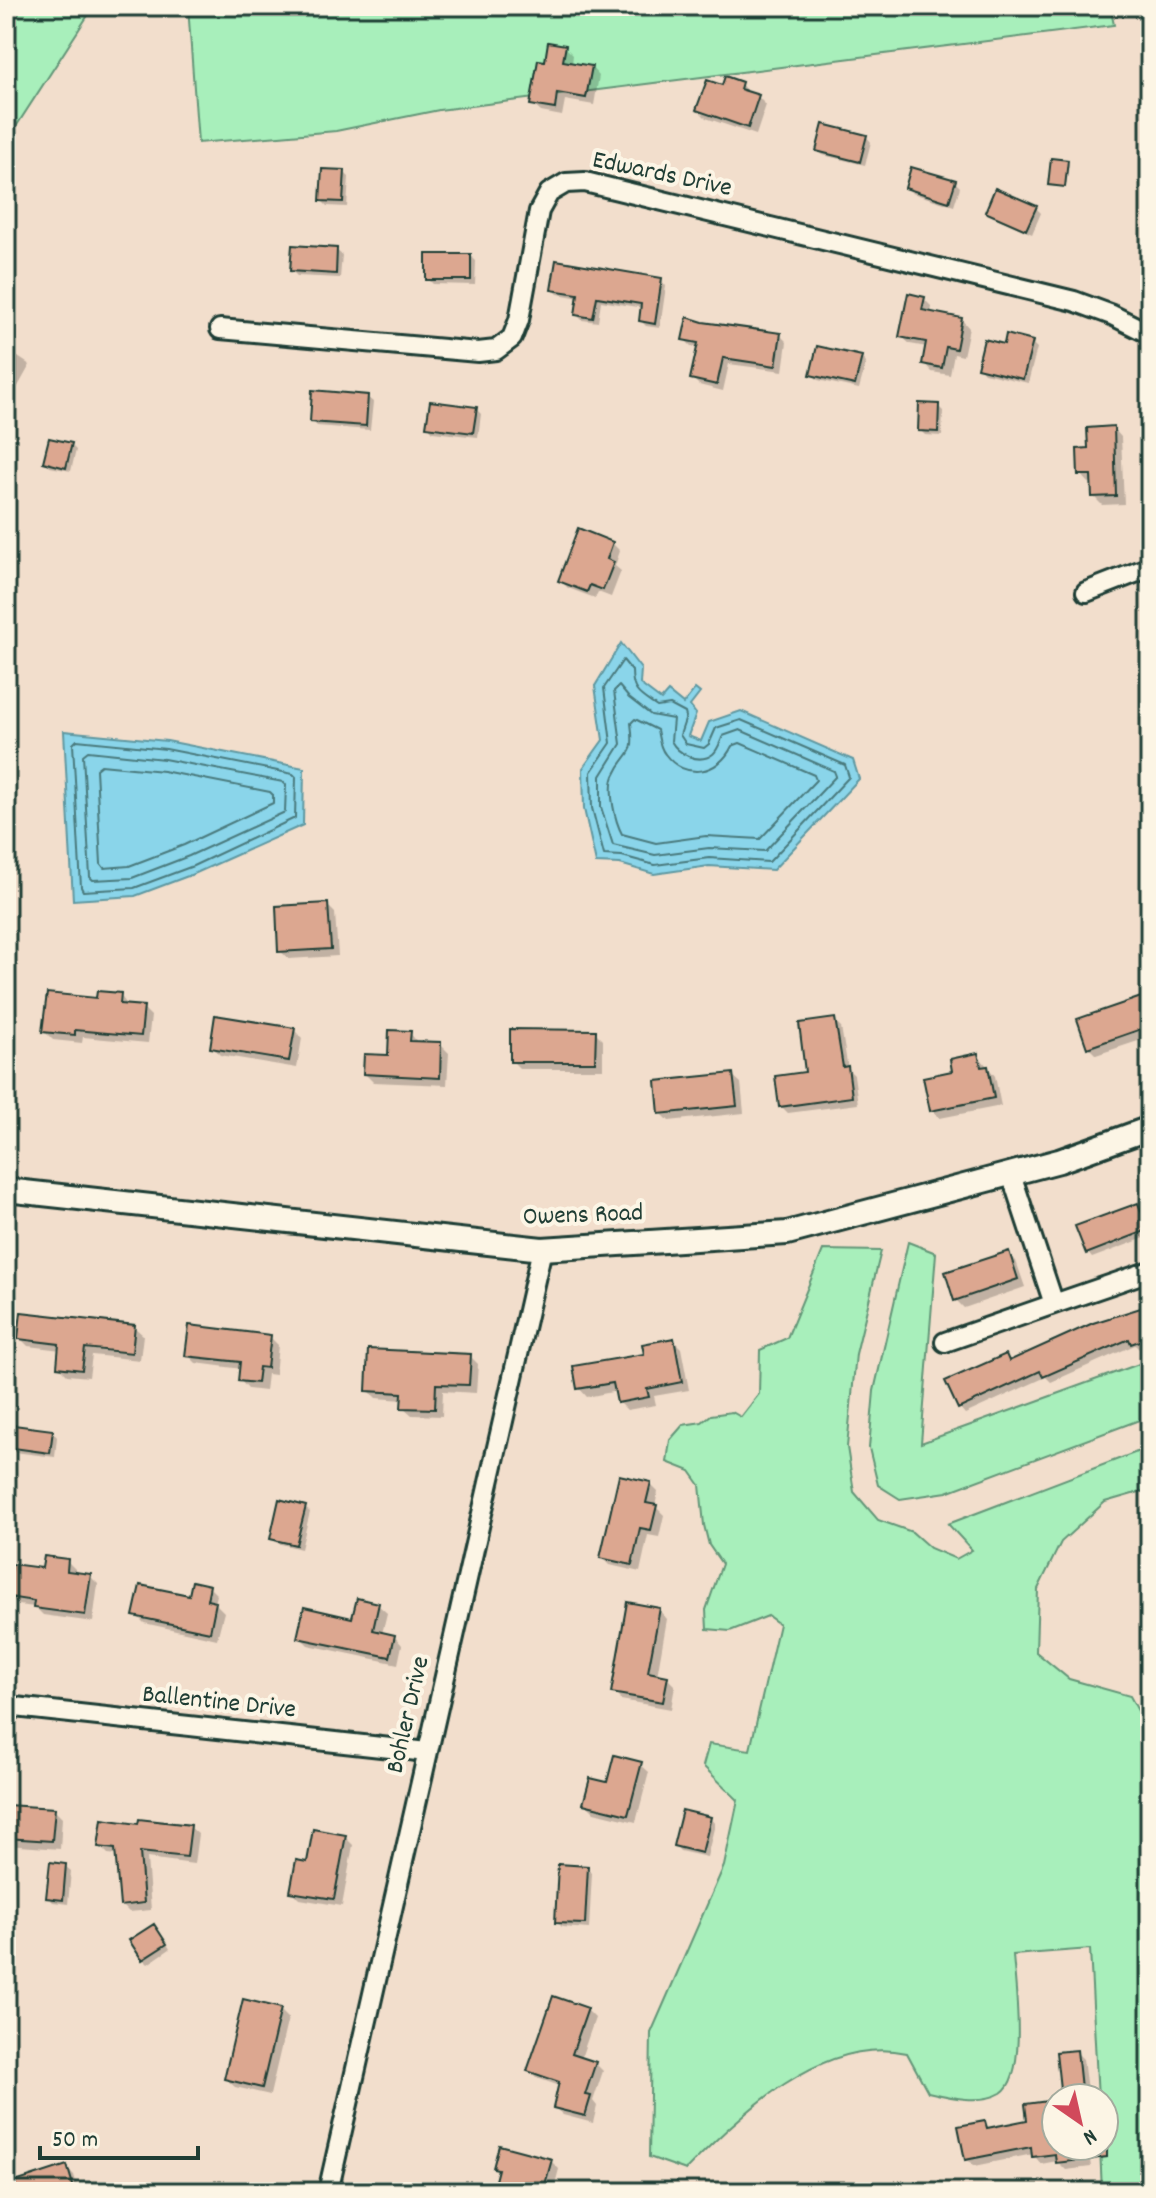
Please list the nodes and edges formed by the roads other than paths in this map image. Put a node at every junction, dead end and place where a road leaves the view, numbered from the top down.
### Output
1 (220, 329) dead end
2 (1150, 334) edge
3 (1150, 567) edge
4 (1086, 592) dead end
5 (1150, 1128) edge
6 (1011, 1174) junction
7 (6, 1190) edge
8 (542, 1249) junction
9 (1150, 1271) edge
10 (1054, 1304) junction
11 (945, 1342) dead end
12 (6, 1706) edge
13 (427, 1752) junction
14 (328, 2192) edge

1 - 2 street, Edwards Drive
3 - 4 street
5 - 6 street, Owens Road
6 - 8 street, Owens Road
6 - 10 street
7 - 8 street, Owens Road
8 - 13 street, Bohler Drive
9 - 10 street
10 - 11 street
12 - 13 street, Ballentine Drive
13 - 14 street, Bohler Drive

